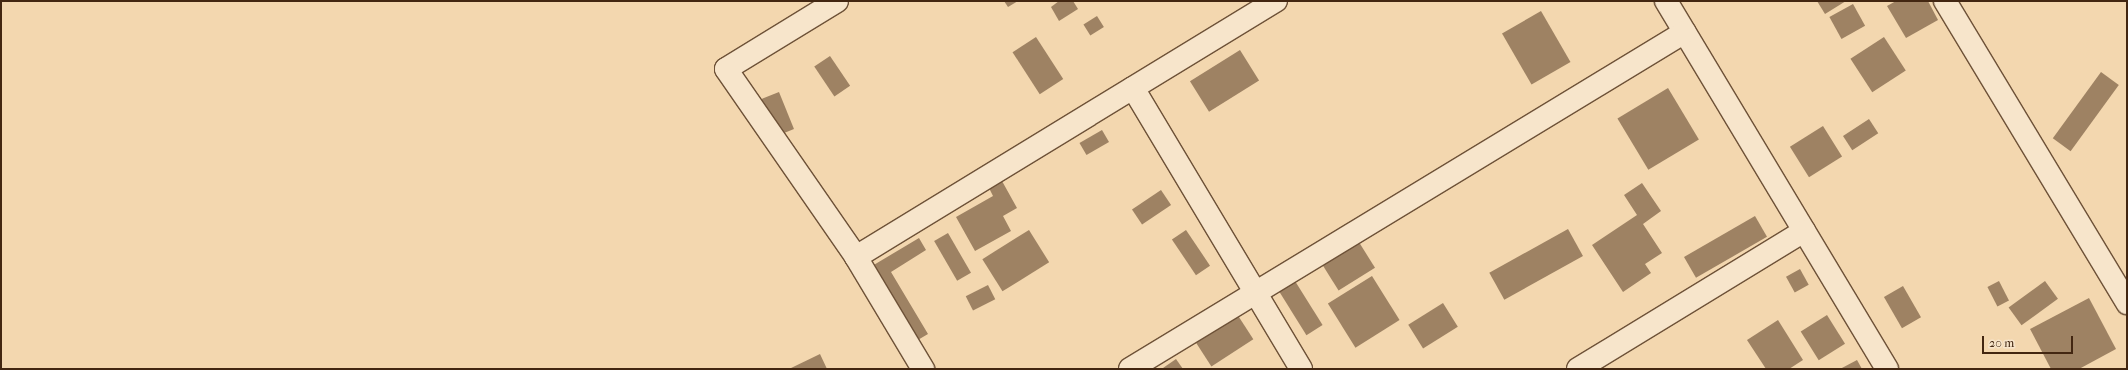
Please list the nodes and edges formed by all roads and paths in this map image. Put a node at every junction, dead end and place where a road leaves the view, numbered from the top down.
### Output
1 (837, 1) edge
2 (1276, 1) edge
3 (1666, 1) edge
4 (1946, 1) edge
5 (1685, 32) junction
6 (1133, 88) junction
7 (1804, 232) junction
8 (856, 257) junction
9 (1255, 293) junction
10 (2127, 303) edge
11 (923, 369) edge
12 (1130, 369) edge
13 (1301, 369) edge
14 (1578, 369) edge
15 (1887, 369) edge

1 - 8 street
2 - 6 street
3 - 5 street
4 - 10 street
5 - 7 street
5 - 9 street
6 - 8 street
6 - 9 street
7 - 14 street
7 - 15 street
8 - 11 street
9 - 12 street
9 - 13 street

